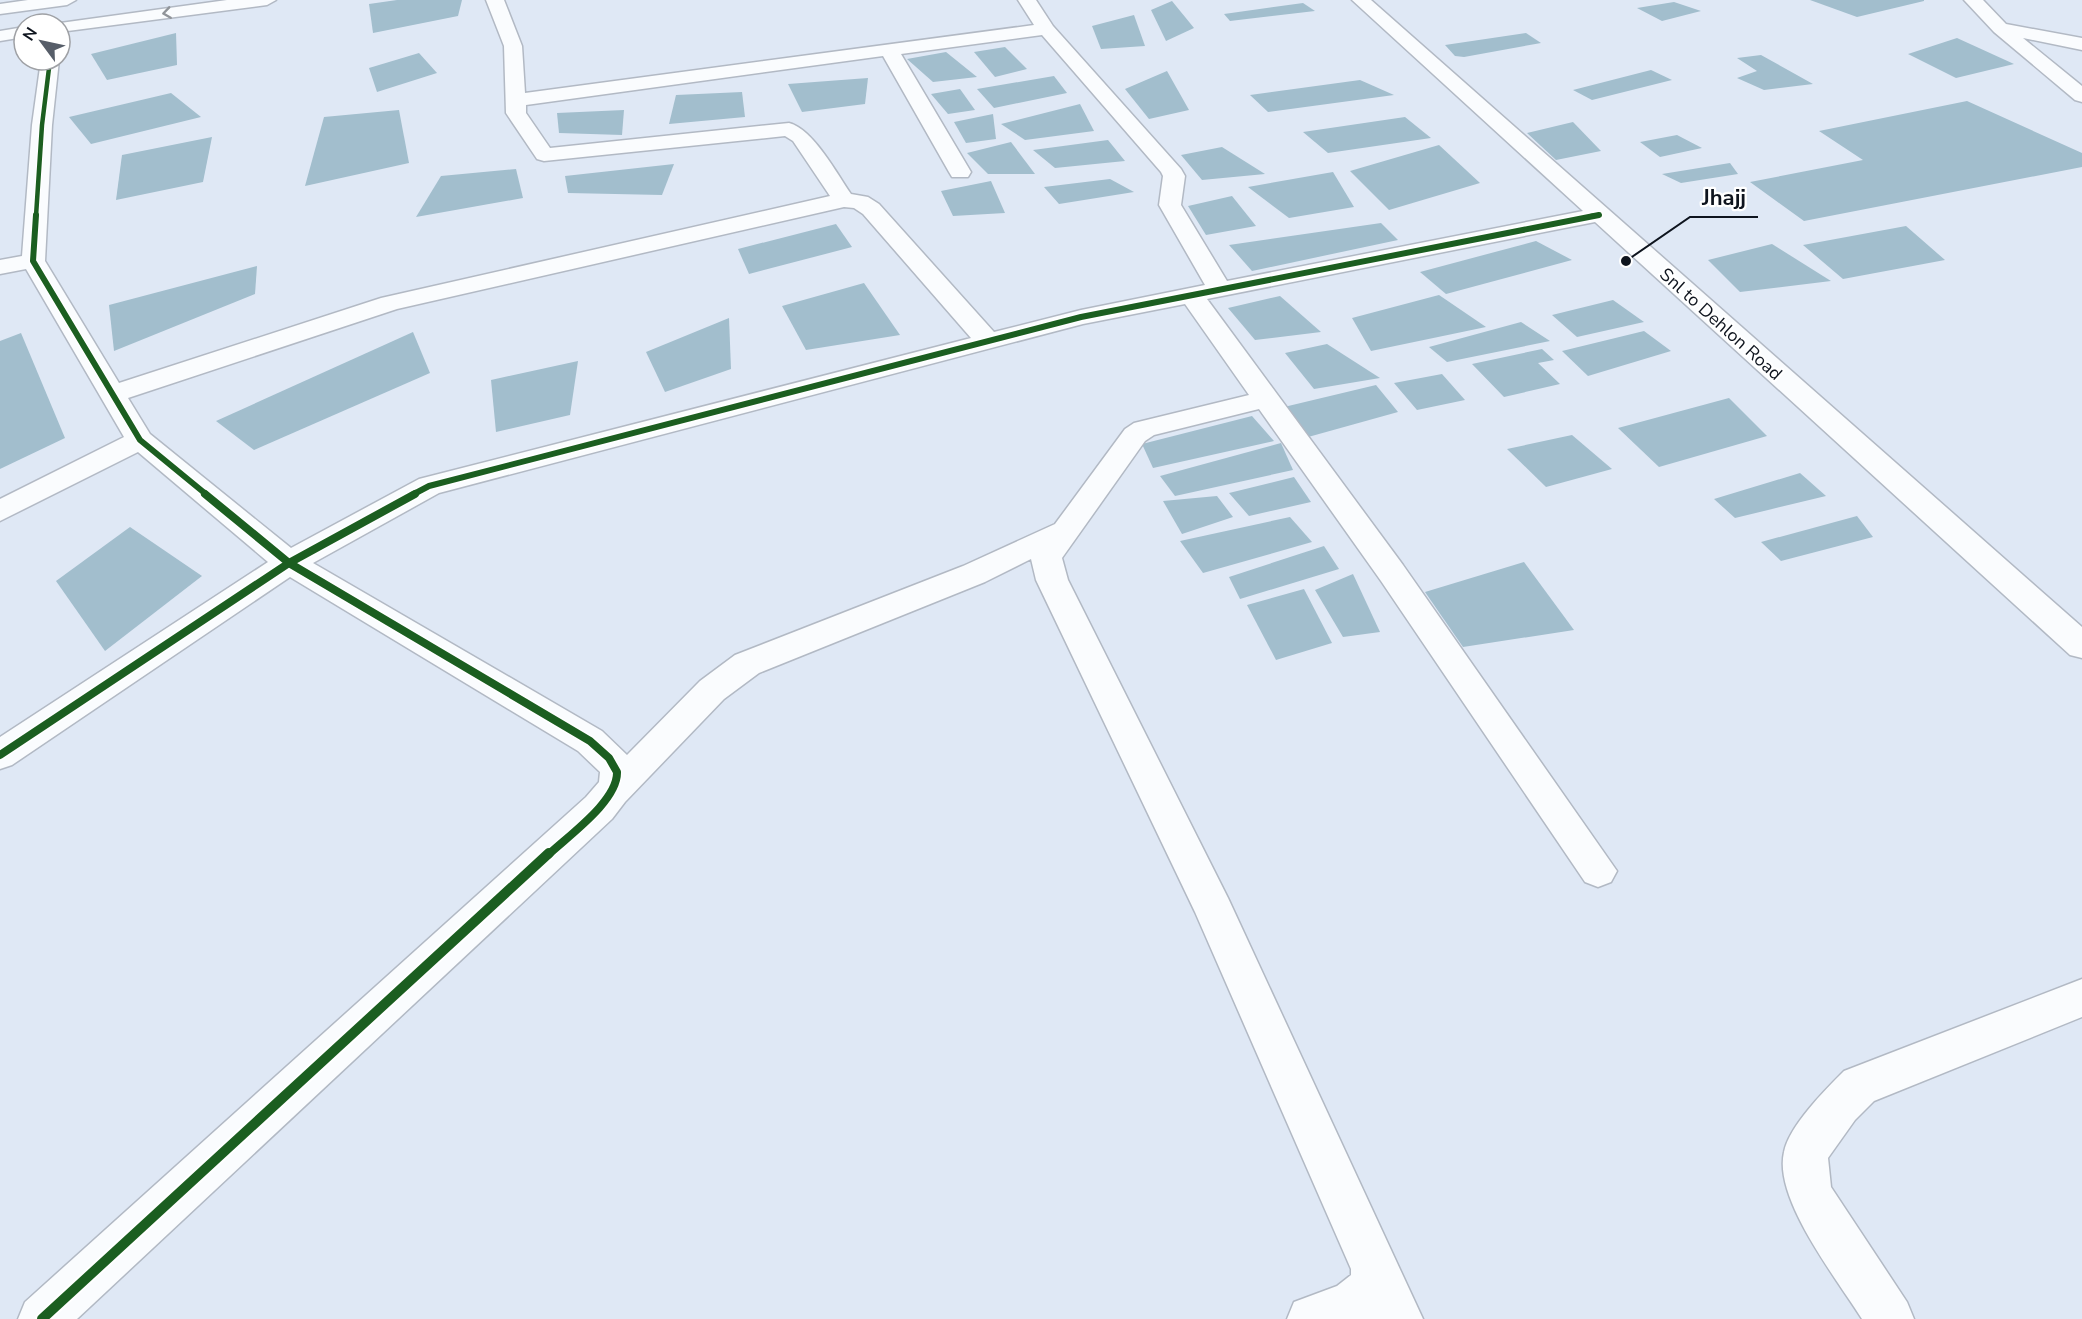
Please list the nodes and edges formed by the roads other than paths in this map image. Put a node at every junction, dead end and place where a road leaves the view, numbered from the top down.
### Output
1 (67, 0) edge
2 (267, 0) edge
3 (495, 0) edge
4 (1027, 0) edge
5 (1361, 0) edge
6 (1973, 0) edge
7 (0, 9) edge
8 (72, 25) edge
9 (2000, 28) junction
10 (1046, 29) junction
11 (2082, 44) edge
12 (889, 50) junction
13 (49, 72) edge
14 (2082, 96) edge
15 (515, 100) junction
16 (960, 172) dead end
17 (844, 200) junction
18 (1599, 215) junction
19 (33, 261) junction
20 (0, 267) edge
21 (1207, 294) junction
22 (988, 341) junction
23 (112, 394) junction
24 (1265, 399) junction
25 (140, 440) junction
26 (0, 511) edge
27 (1069, 528) junction
28 (289, 563) junction
29 (2082, 646) edge
30 (0, 755) edge
31 (616, 790) junction
32 (1598, 871) dead end
33 (2082, 998) edge
34 (1375, 1268) junction
35 (42, 1319) edge
36 (1311, 1319) edge
37 (1400, 1319) edge
38 (1890, 1319) edge

1 - 7 main road
2 -> 8 main road
3 - 15 main road
4 - 10 main road
5 - 18 main road, Snl to Dehlon Road
6 - 9 main road
9 - 11 main road
9 - 14 main road
10 - 12 main road
10 - 21 main road
12 - 15 main road
12 - 16 main road
13 - 19 main road
15 - 17 main road
17 - 22 main road
17 - 23 main road
18 - 21 main road
18 - 29 main road, Snl to Dehlon Road
19 - 20 main road
19 - 23 main road
21 - 22 main road
21 - 24 main road
22 - 28 main road
23 - 25 main road
24 - 27 main road
24 - 32 main road
25 - 26 main road
25 - 28 main road
27 - 31 main road
27 - 34 main road
28 - 30 main road
28 - 31 main road
31 - 35 main road
33 - 38 main road
34 - 36 main road
34 - 37 main road

